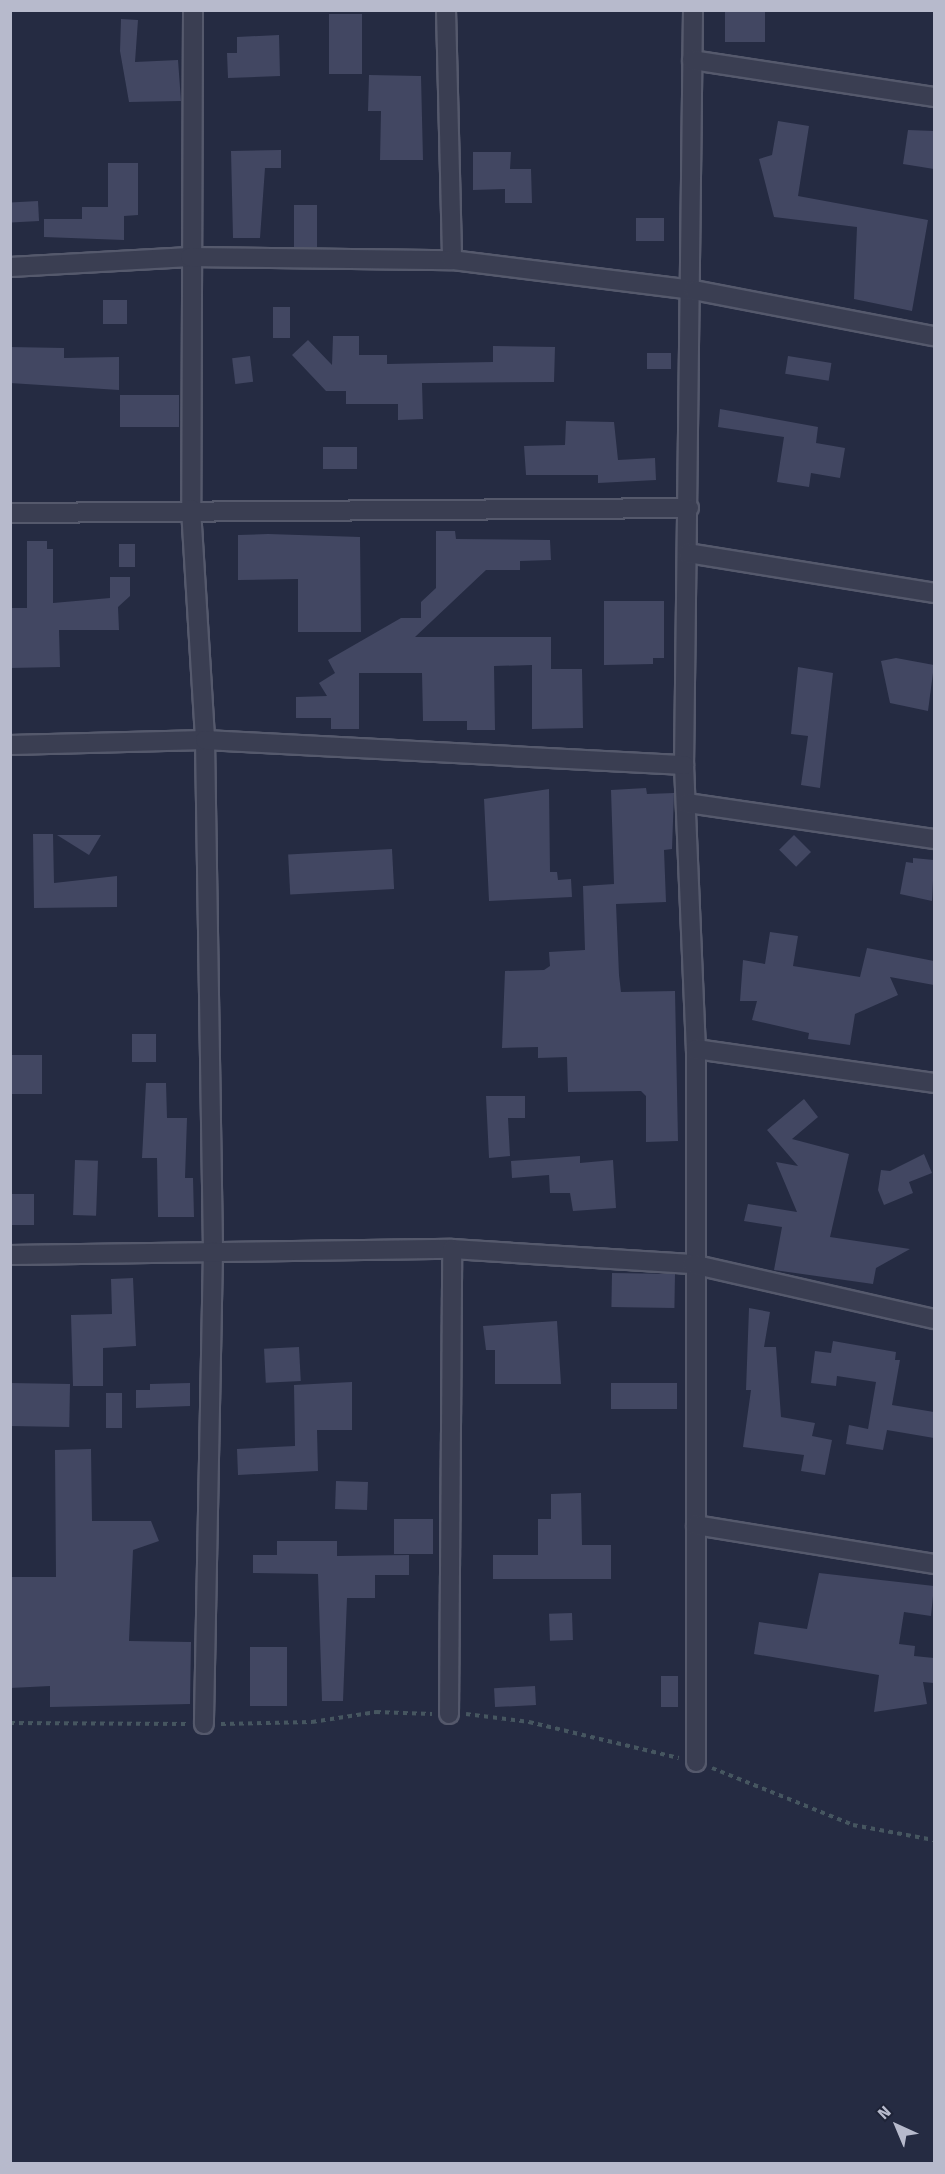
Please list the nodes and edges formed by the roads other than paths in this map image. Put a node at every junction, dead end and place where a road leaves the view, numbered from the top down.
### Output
1 (193, 10) edge
2 (446, 10) edge
3 (693, 10) edge
4 (692, 60) junction
5 (934, 97) edge
6 (190, 257) junction
7 (452, 260) junction
8 (10, 267) edge
9 (694, 290) junction
10 (934, 336) edge
11 (689, 508) junction
12 (191, 509) junction
13 (10, 513) edge
14 (688, 553) junction
15 (934, 593) edge
16 (206, 740) junction
17 (10, 745) edge
18 (684, 765) junction
19 (687, 803) junction
20 (934, 839) edge
21 (696, 1049) junction
22 (934, 1083) edge
23 (452, 1249) junction
24 (213, 1251) junction
25 (10, 1255) edge
26 (692, 1264) junction
27 (934, 1319) edge
28 (696, 1525) junction
29 (934, 1564) edge
30 (449, 1714) road end
31 (204, 1724) road end
32 (696, 1762) road end

1 - 6 street
2 - 7 street
3 - 4 street
4 - 5 street
4 - 9 street
6 - 7 street
6 - 8 street
6 - 12 street
7 - 9 street
9 - 10 street
9 - 11 street
11 - 12 street
11 - 14 street
12 - 13 street
12 - 16 street
14 - 15 street
14 - 18 street
16 - 17 street
16 - 18 street
16 - 24 street
18 - 19 street
19 - 20 street
19 - 21 street
21 - 22 street
21 - 26 street
23 - 24 street
23 - 26 street
23 - 30 street
24 - 25 street
24 - 31 street
26 - 27 street
26 - 28 street
28 - 29 street
28 - 32 street

